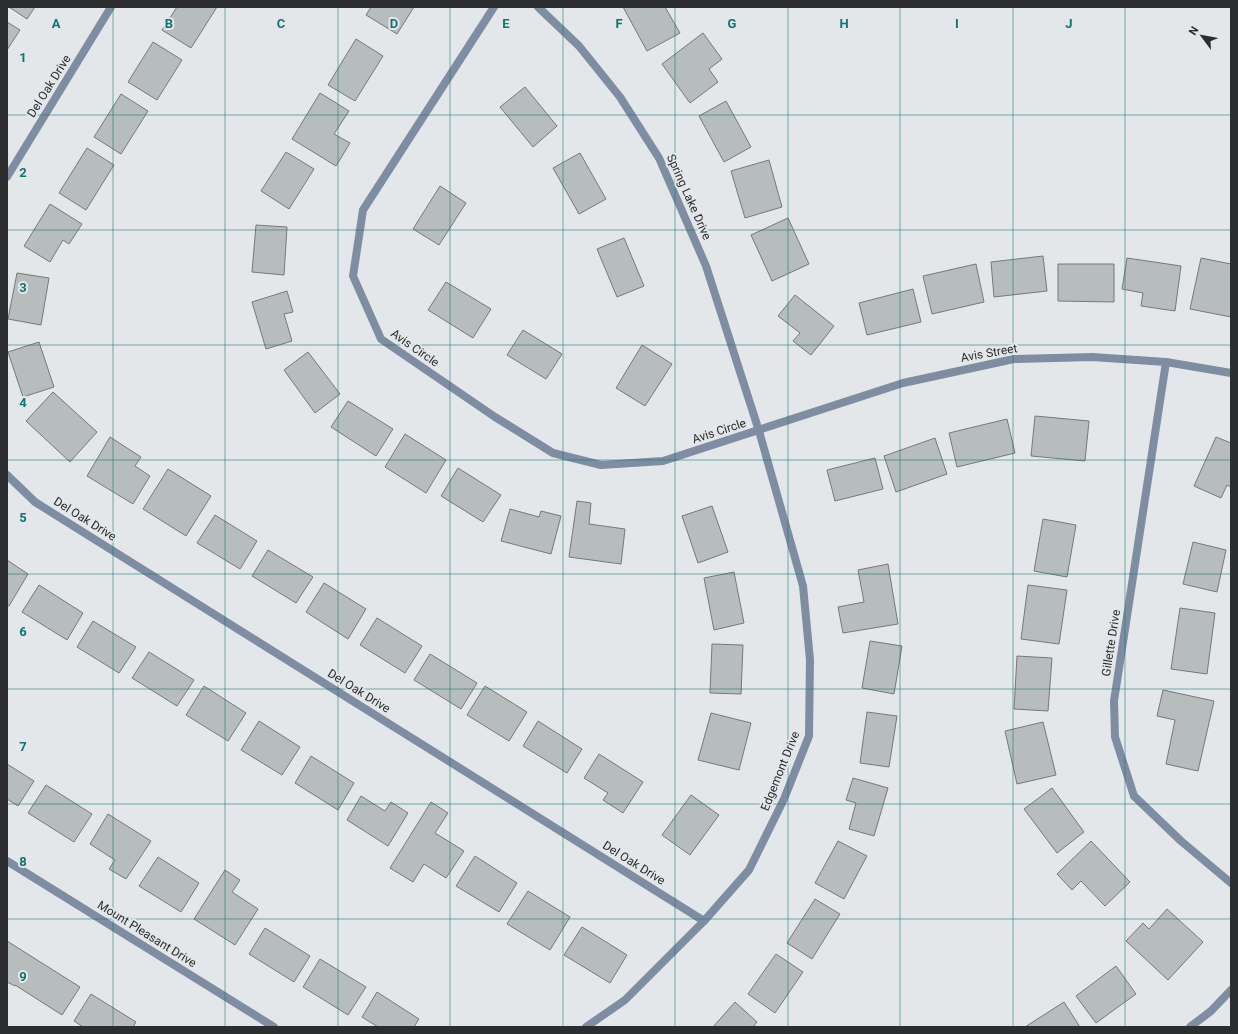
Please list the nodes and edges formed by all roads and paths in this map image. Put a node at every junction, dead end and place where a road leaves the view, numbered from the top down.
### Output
1 (111, 7) edge
2 (494, 7) edge
3 (538, 7) edge
4 (7, 177) edge
5 (1166, 362) junction
6 (1231, 373) edge
7 (759, 431) junction
8 (7, 475) edge
9 (7, 861) edge
10 (1231, 883) edge
11 (704, 921) junction
12 (1231, 990) edge
13 (274, 1027) edge
14 (586, 1027) edge
15 (1190, 1027) edge

1 - 4 street, Del Oak Drive
2 - 7 street, Avis Circle
3 - 7 street, Spring Lake Drive
5 - 6 street, Avis Street
5 - 7 street, Avis Street
5 - 10 street, Gillette Drive
7 - 11 street, Edgemont Drive
8 - 11 street, Del Oak Drive
9 - 13 street, Mount Pleasant Drive
11 - 14 street, Edgemont Drive
12 - 15 street

